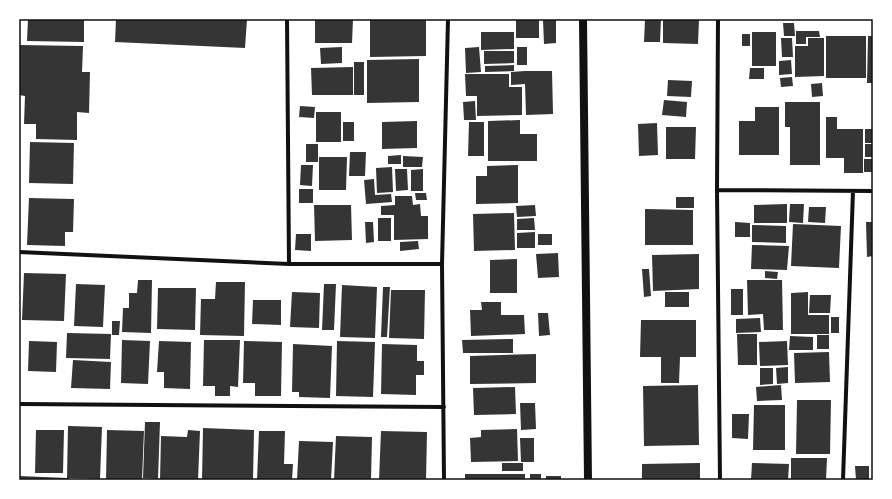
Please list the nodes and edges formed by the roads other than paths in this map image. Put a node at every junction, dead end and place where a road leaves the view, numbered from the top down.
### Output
1 (287, 19) edge
2 (448, 19) edge
3 (583, 19) edge
4 (718, 19) edge
5 (717, 190) junction
6 (853, 190) junction
7 (873, 191) edge
8 (19, 252) edge
9 (289, 264) junction
10 (442, 264) junction
11 (19, 404) edge
12 (444, 407) junction
13 (444, 480) edge
14 (588, 480) edge
15 (720, 480) edge
16 (843, 480) edge

1 - 9 street
2 - 10 street
3 - 14 main road
4 - 5 street
5 - 6 street
5 - 15 street
6 - 7 street
6 - 16 street
8 - 9 street
9 - 10 street
10 - 12 street
11 - 12 street
12 - 13 street

